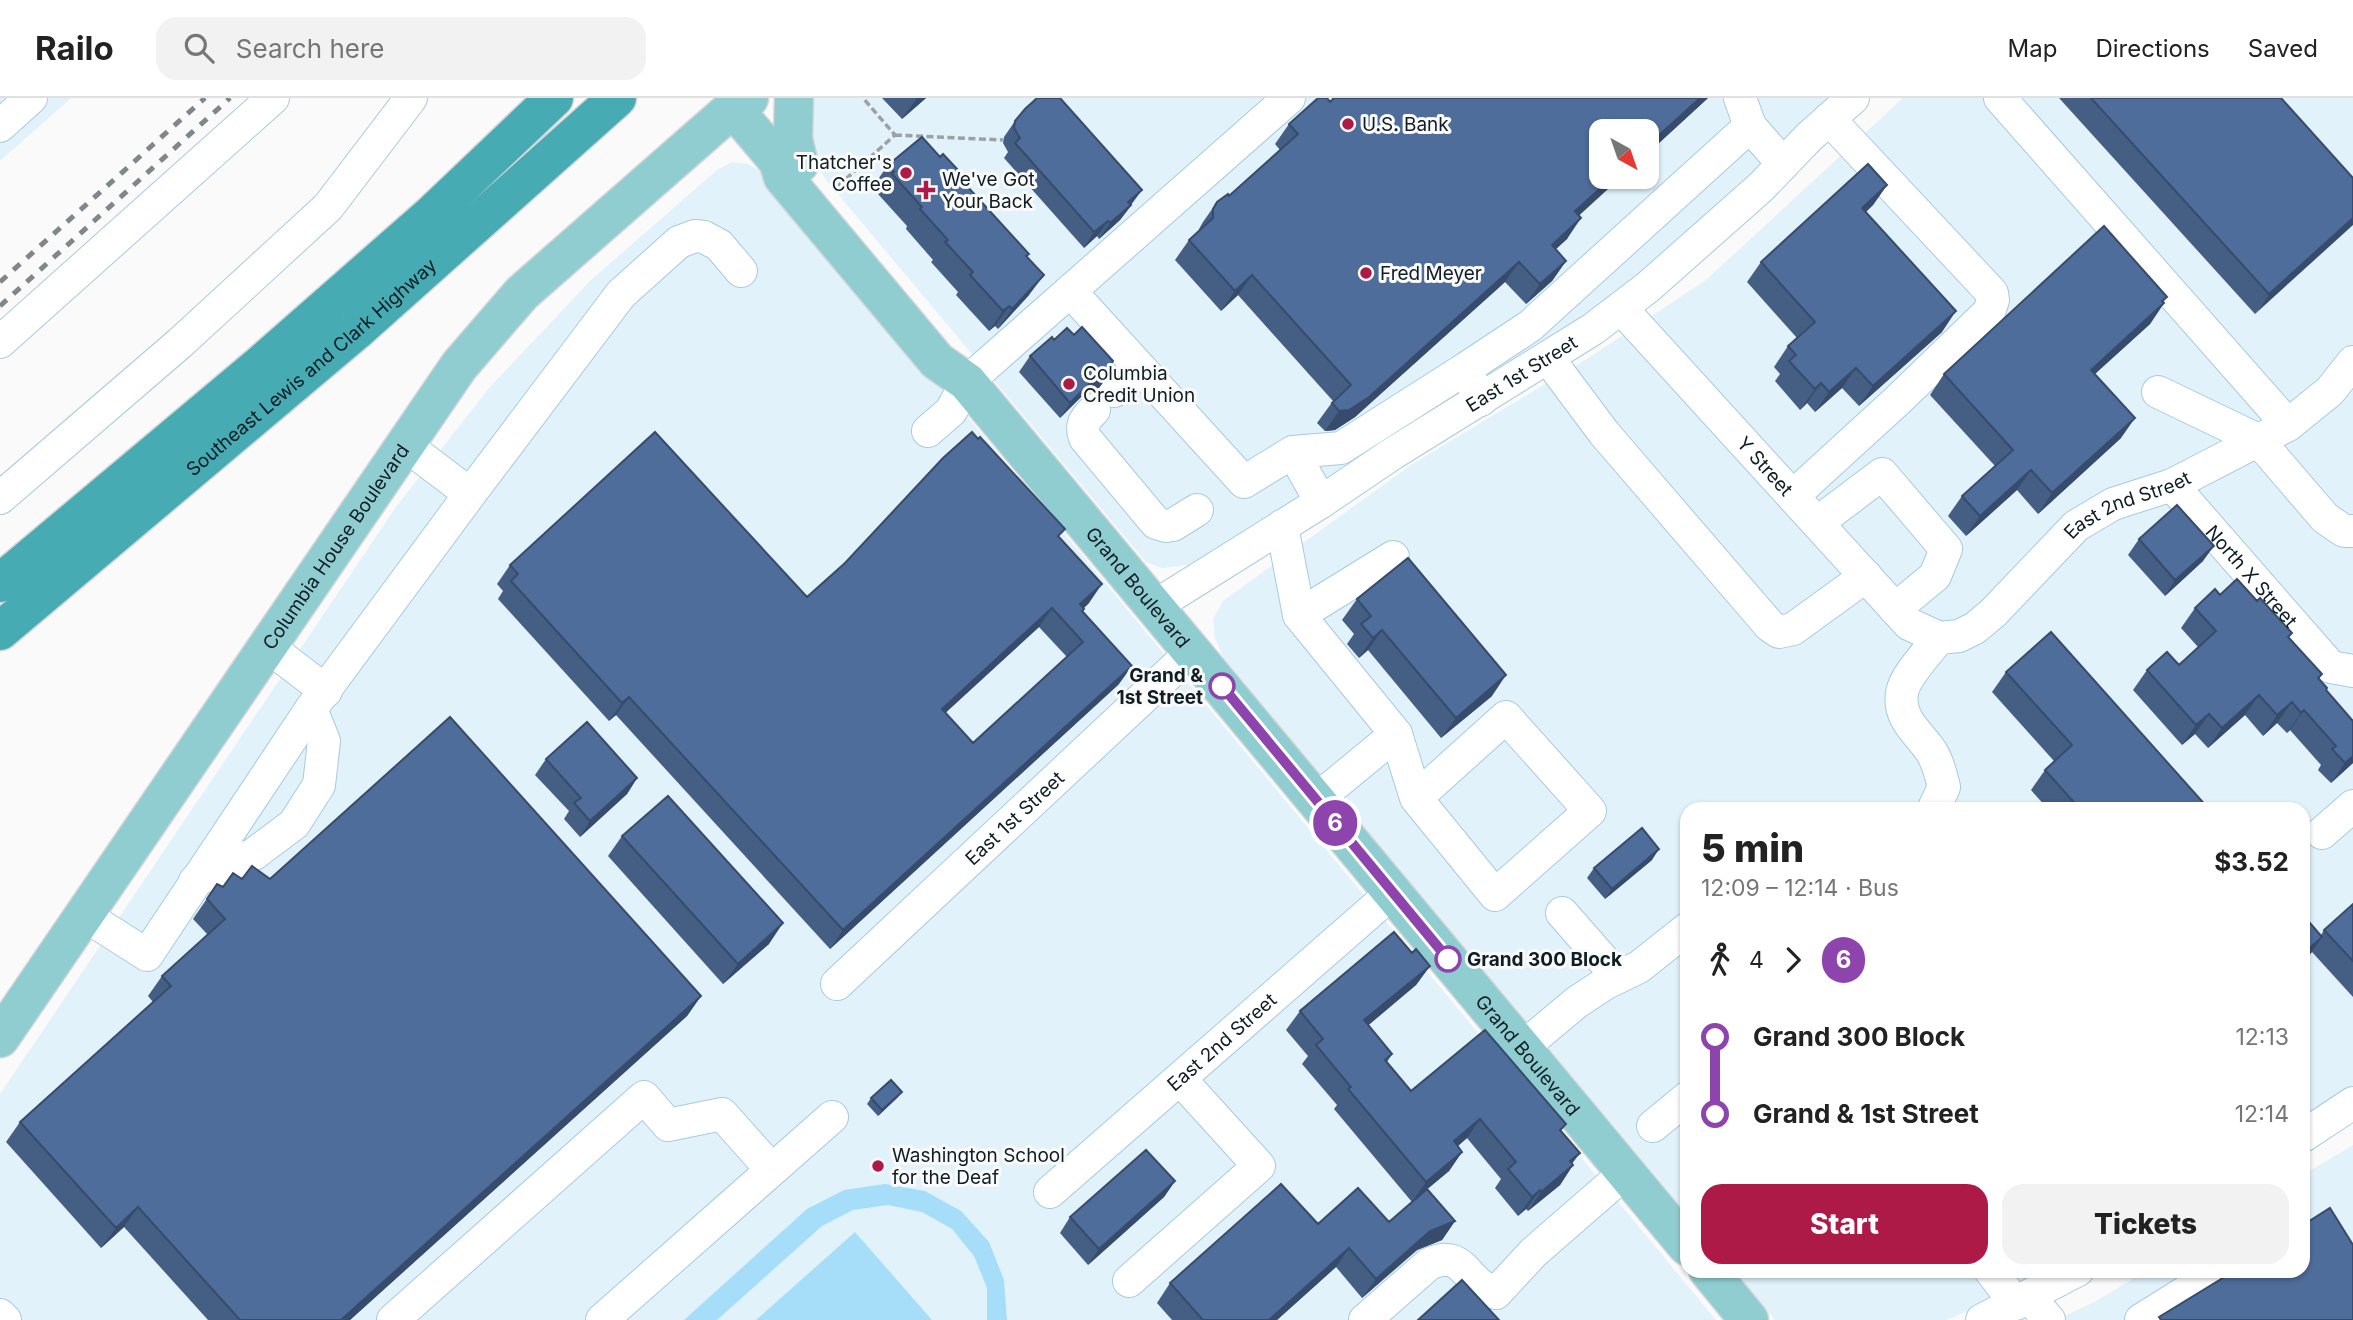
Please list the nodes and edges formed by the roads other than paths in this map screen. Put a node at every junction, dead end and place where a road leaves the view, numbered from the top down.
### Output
1 (31, 98) edge
2 (273, 98) edge
3 (411, 98) edge
4 (554, 98) edge
5 (617, 98) edge
6 (794, 98) edge
7 (1289, 98) edge
8 (1853, 98) edge
9 (2000, 98) edge
10 (740, 101) edge
11 (1745, 112) edge
12 (1829, 119) junction
13 (0, 126) edge
14 (788, 163) junction
15 (1783, 164) junction
16 (741, 271) dead end
17 (1070, 291) junction
18 (1621, 308) junction
19 (0, 342) edge
20 (1548, 358) junction
21 (2353, 362) edge
22 (1139, 368) junction
23 (1465, 369) junction
24 (967, 382) junction
25 (2158, 392) dead end
26 (1481, 400) junction
27 (2288, 425) junction
28 (928, 431) dead end
29 (2258, 440) junction
30 (404, 444) junction
31 (1293, 453) junction
32 (2172, 485) junction
33 (470, 494) junction
34 (1793, 496) junction
35 (0, 498) edge
36 (1321, 502) junction
37 (1197, 510) dead end
38 (1817, 523) junction
39 (1282, 526) junction
40 (2353, 531) edge
41 (1393, 556) dead end
42 (1866, 576) junction
43 (0, 583) edge
44 (1155, 606) junction
45 (1299, 615) junction
46 (1902, 616) junction
47 (0, 631) edge
48 (1939, 638) junction
49 (267, 646) junction
50 (1193, 651) junction
51 (2342, 669) edge
52 (318, 700) junction
53 (1396, 734) junction
54 (1416, 797) junction
55 (1316, 800) junction
56 (1937, 802) edge
57 (2353, 806) edge
58 (2322, 833) dead end
59 (195, 881) junction
60 (1393, 892) junction
61 (1562, 913) dead end
62 (84, 915) junction
63 (1680, 935) edge
64 (1618, 977) junction
65 (837, 984) dead end
66 (0, 1038) edge
67 (1522, 1048) junction
68 (1180, 1079) junction
69 (2353, 1103) edge
70 (1680, 1104) edge
71 (832, 1117) dead end
72 (1653, 1126) dead end
73 (2310, 1131) edge
74 (771, 1169) junction
75 (1626, 1172) junction
76 (1050, 1192) dead end
77 (1680, 1238) edge
78 (1715, 1278) edge
79 (1999, 1278) edge
80 (2068, 1278) edge
81 (2208, 1278) edge
82 (1129, 1281) dead end
83 (2031, 1307) edge
84 (0, 1315) edge
85 (5, 1320) edge
86 (393, 1320) edge
87 (602, 1320) edge
88 (1365, 1320) edge
89 (1749, 1320) edge
90 (1982, 1320) edge
91 (2141, 1320) edge

1 - 13 street
2 - 19 street
3 - 35 street
4 - 43 highway, Southeast Lewis and Clark Highway
5 - 47 highway, Southeast Lewis and Clark Highway
6 - 14 main road
7 - 17 street
8 - 12 street, East 1st Street
9 - 27 street
10 - 14 main road, Grand Boulevard
10 - 30 main road, Columbia House Boulevard
11 - 15 street
11 - 23 street
12 - 15 street, East 1st Street
12 - 34 street
14 - 24 main road, Grand Boulevard
15 - 18 street, East 1st Street
16 - 33 street
17 - 22 street
17 - 24 street
18 - 20 street, East 1st Street
18 - 34 street, Y Street
20 - 26 street, East 1st Street
20 - 42 street
21 - 27 street, East 2nd Street
22 - 31 street
22 - 37 street
23 - 26 street
23 - 31 street
24 - 28 street
24 - 44 main road, Grand Boulevard
25 - 29 street
26 - 36 street, East 1st Street
27 - 29 street, East 2nd Street
29 - 32 street, East 2nd Street
29 - 40 street
30 - 33 street
30 - 49 main road, Columbia House Boulevard
31 - 36 street
32 - 48 street, East 2nd Street
32 - 51 street, North X Street
33 - 52 street
34 - 38 street, Y Street
36 - 39 street, East 1st Street
38 - 42 street, Y Street
38 - 46 street
39 - 44 street, East 1st Street
39 - 45 street
41 - 45 street
42 - 46 street, Y Street
44 - 50 main road, Grand Boulevard
45 - 53 street
46 - 48 street
48 - 56 street
49 - 52 street
49 - 62 main road, Columbia House Boulevard
50 - 55 main road, Grand Boulevard
50 - 65 street, East 1st Street
52 - 59 street
52 - 59 street
53 - 54 street
53 - 55 street
54 - 54 street
55 - 60 main road, Grand Boulevard
57 - 58 street
59 - 62 street
60 - 67 main road, Grand Boulevard
60 - 68 street, East 2nd Street
61 - 64 street
62 - 66 main road, Columbia House Boulevard
63 - 64 street
64 - 67 street
67 - 75 main road, Grand Boulevard
68 - 76 street, East 2nd Street
68 - 82 street
69 - 73 street
70 - 72 street
71 - 74 street
74 - 86 street
74 - 87 street
75 - 77 main road, Grand Boulevard
75 - 88 street
78 - 89 main road
79 - 83 street
80 - 83 street
81 - 91 street
83 - 90 street
84 - 85 street

